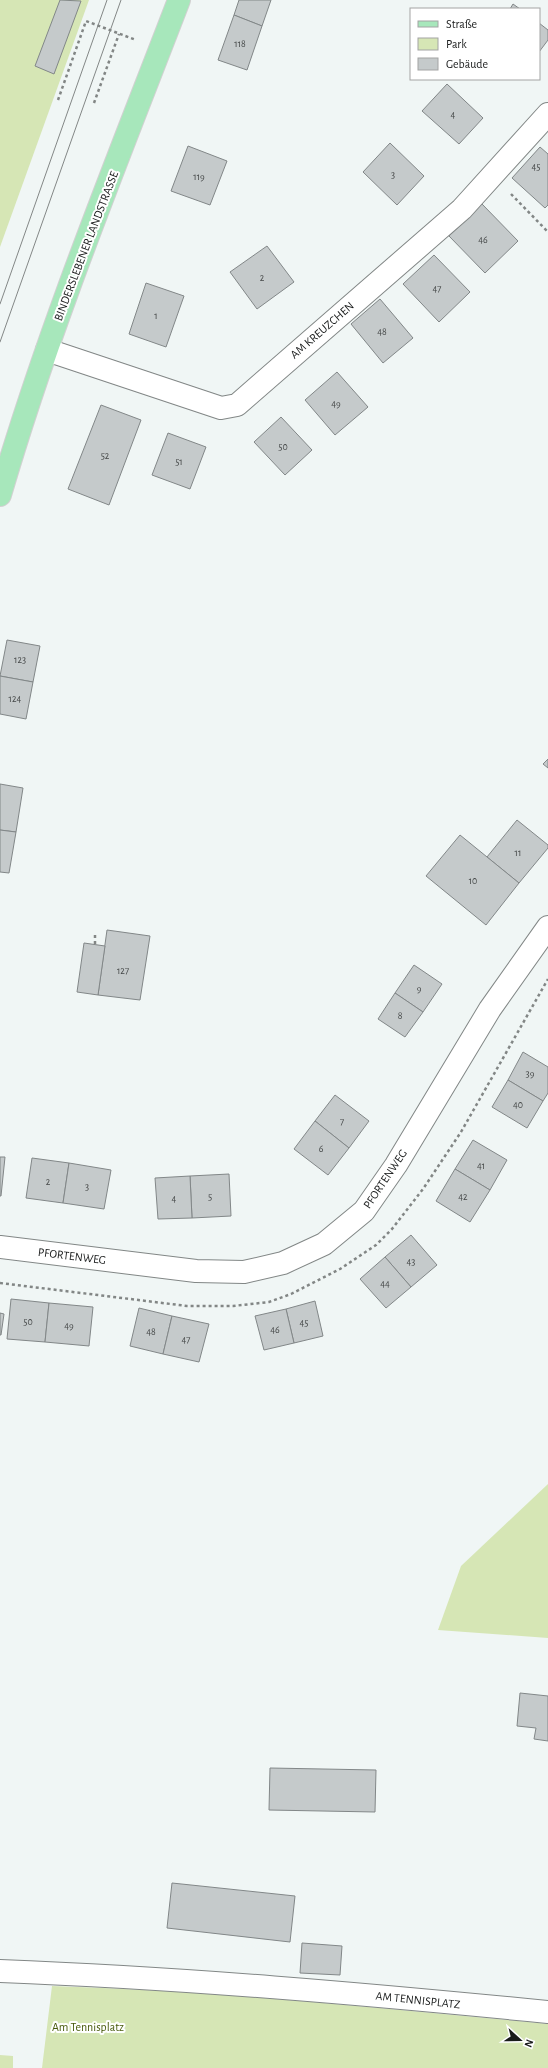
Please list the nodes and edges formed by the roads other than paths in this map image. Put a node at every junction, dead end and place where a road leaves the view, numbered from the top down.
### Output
1 (179, 0) edge
2 (548, 114) edge
3 (47, 350) junction
4 (0, 495) edge
5 (548, 927) edge
6 (0, 1247) edge
7 (0, 1971) edge
8 (548, 2012) edge

1 - 3 main road, BINDERSLEBENER LANDSTRASSE
2 - 3 street, AM KREUZCHEN
3 - 4 main road, BINDERSLEBENER LANDSTRASSE
5 - 6 street, PFORTENWEG
7 - 8 street, AM TENNISPLATZ

